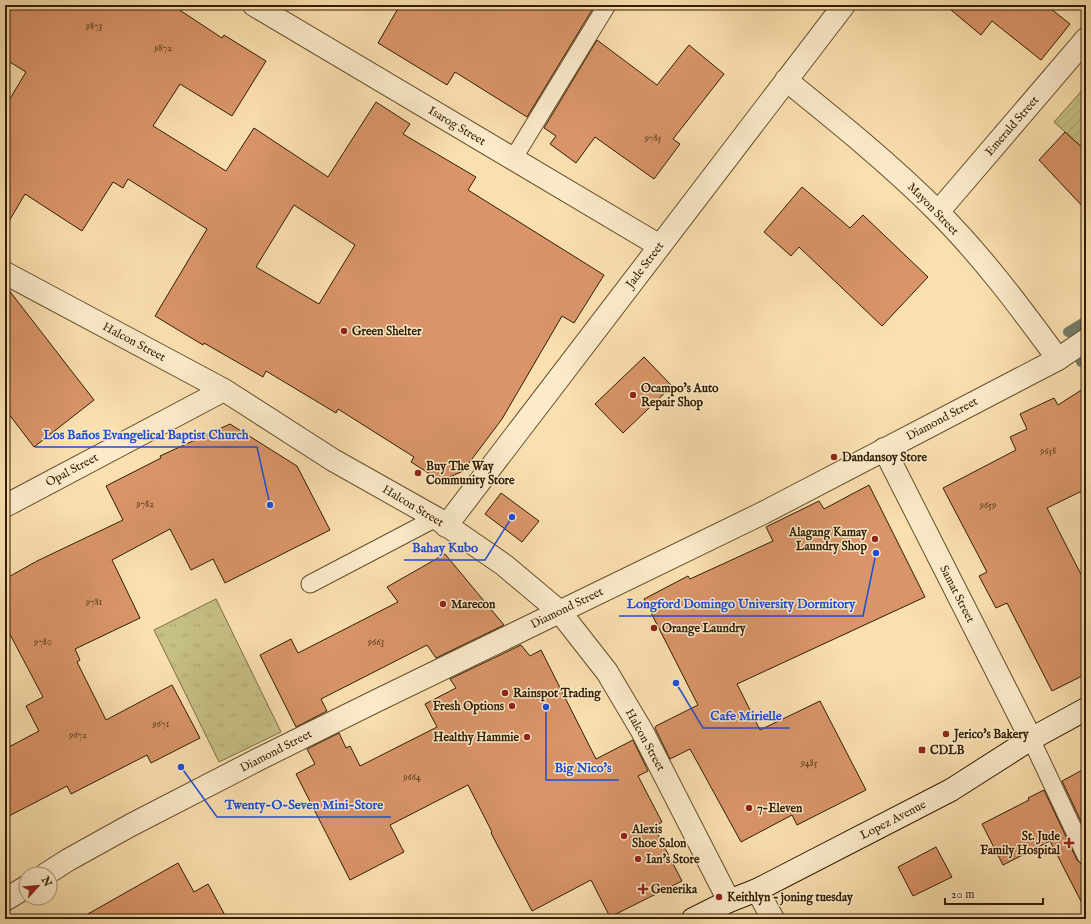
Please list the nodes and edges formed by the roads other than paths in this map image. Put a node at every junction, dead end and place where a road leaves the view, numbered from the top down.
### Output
1 (254, 5) edge
2 (607, 5) edge
3 (844, 5) edge
4 (1086, 39) edge
5 (786, 80) junction
6 (513, 159) junction
7 (938, 212) junction
8 (660, 246) junction
9 (5, 273) edge
10 (1086, 340) edge
11 (1058, 359) junction
12 (224, 390) junction
13 (884, 449) junction
14 (5, 506) edge
15 (441, 522) junction
16 (310, 584) dead end
17 (560, 612) junction
18 (1086, 710) edge
19 (1031, 739) junction
20 (1086, 856) edge
21 (58, 866) edge
22 (757, 890) junction
23 (18, 892) edge
24 (5, 900) edge
25 (729, 901) junction
26 (693, 919) edge
27 (773, 919) edge

1 - 6 street, Isarog Street
2 - 6 lane
3 - 5 street, Jade Street
4 - 7 street, Emerald Street
5 - 7 street, Mayon Street
5 - 8 street, Jade Street
6 - 8 street, Isarog Street
7 - 11 street, Mayon Street
8 - 15 street, Jade Street
9 - 12 street, Halcon Street
10 - 11 street, Diamond Street
11 - 13 street, Diamond Street
12 - 14 street, Opal Street
12 - 15 street, Halcon Street
13 - 17 street, Diamond Street
13 - 19 street, Samat Street
15 - 16 lane
15 - 17 street, Halcon Street
17 - 21 street, Diamond Street
17 - 25 street, Halcon Street
18 - 19 street, Lopez Avenue
19 - 20 lane
19 - 22 street, Lopez Avenue
22 - 25 street, Lopez Avenue
22 - 27 street
23 - 24 street
25 - 26 street, Lopez Avenue

